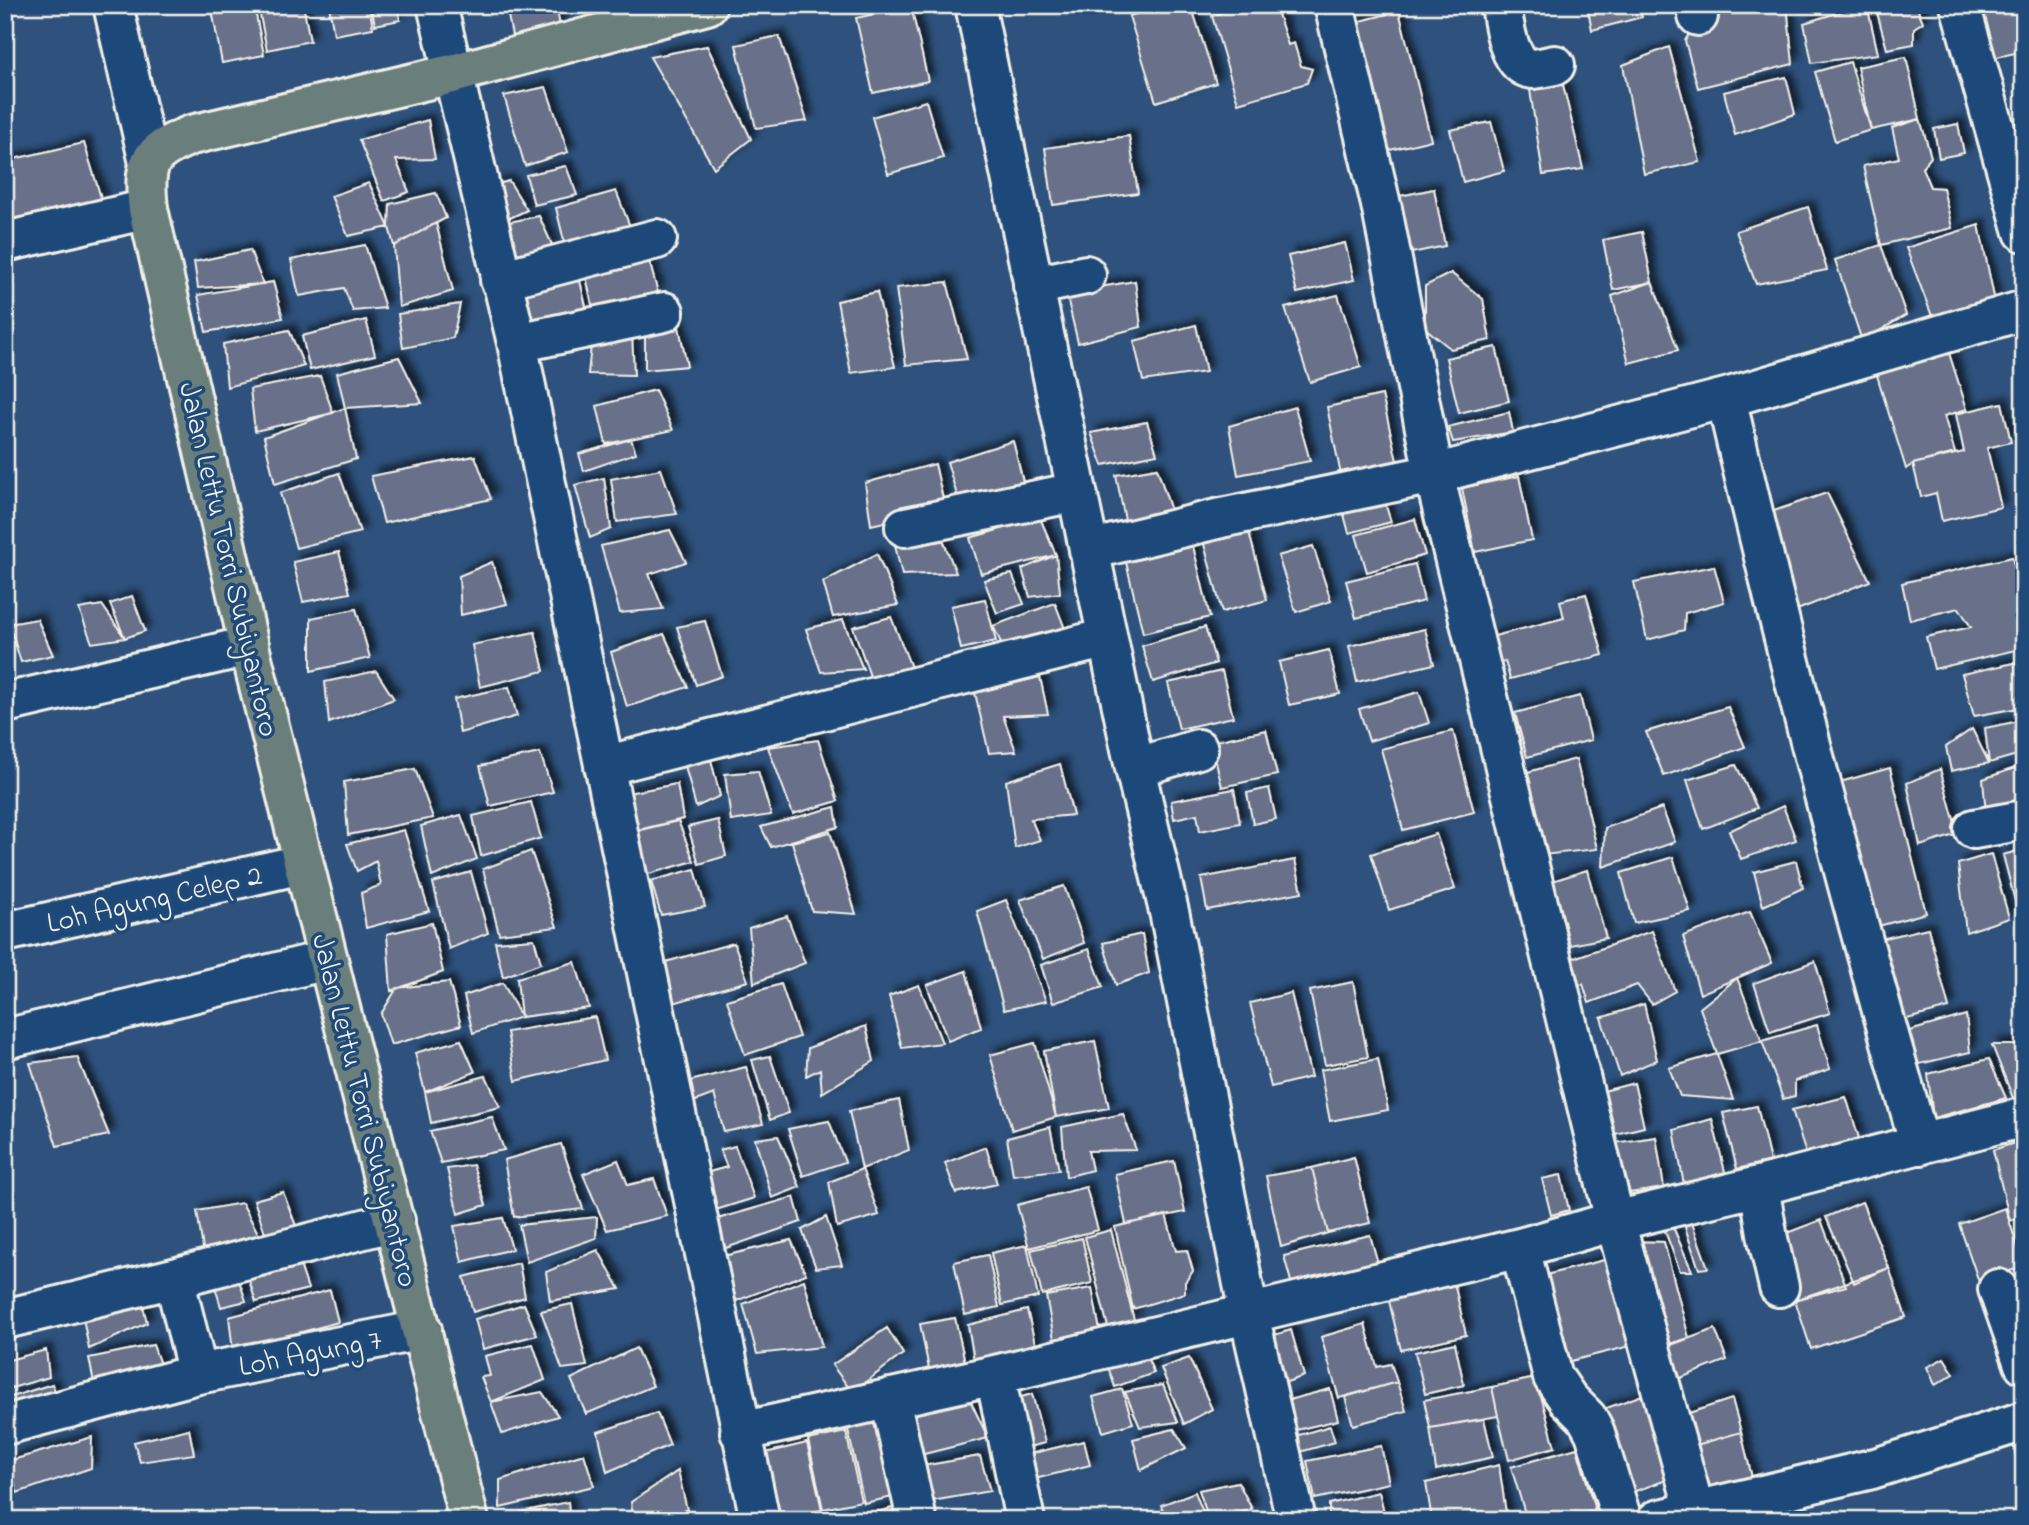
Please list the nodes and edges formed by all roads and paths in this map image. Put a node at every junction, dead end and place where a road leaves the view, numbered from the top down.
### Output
1 (113, 5) edge
2 (437, 5) edge
3 (707, 5) edge
4 (975, 5) edge
5 (1334, 5) edge
6 (1501, 5) edge
7 (1960, 5) edge
8 (1555, 65) dead end
9 (452, 74) junction
10 (149, 163) junction
11 (148, 209) junction
12 (2024, 232) edge
13 (657, 239) dead end
14 (5, 242) edge
15 (1086, 275) dead end
16 (500, 279) junction
17 (1033, 285) junction
18 (2024, 310) edge
19 (664, 312) dead end
20 (517, 343) junction
21 (1726, 398) junction
22 (1434, 474) junction
23 (1076, 492) junction
24 (905, 527) dead end
25 (1089, 550) junction
26 (1107, 638) junction
27 (249, 646) junction
28 (5, 703) edge
29 (1198, 749) dead end
30 (604, 766) junction
31 (1135, 768) junction
32 (2024, 820) edge
33 (1974, 830) dead end
34 (302, 864) junction
35 (5, 932) edge
36 (327, 960) junction
37 (5, 1039) edge
38 (2024, 1117) edge
39 (1920, 1145) junction
40 (1759, 1186) junction
41 (395, 1221) junction
42 (1615, 1221) junction
43 (1520, 1248) junction
44 (174, 1278) junction
45 (1780, 1287) dead end
46 (1998, 1289) dead end
47 (1249, 1314) junction
48 (5, 1319) edge
49 (422, 1330) junction
50 (2024, 1364) edge
51 (198, 1374) junction
52 (995, 1375) junction
53 (890, 1398) junction
54 (2024, 1420) edge
55 (5, 1426) edge
56 (740, 1432) junction
57 (1695, 1511) junction
58 (469, 1520) edge
59 (760, 1520) edge
60 (917, 1520) edge
61 (1026, 1520) edge
62 (1296, 1520) edge
63 (1622, 1520) edge
64 (1657, 1520) edge

1 - 10 street
2 - 9 street
3 - 9 main road
4 - 17 street
5 - 22 street
6 - 8 street
7 - 12 street
9 - 10 main road
9 - 16 street
10 - 11 main road, Jalan Lettu Torri Subiyantoro
11 - 14 street
11 - 27 main road, Jalan Lettu Torri Subiyantoro
13 - 16 street
15 - 17 street
16 - 20 street
17 - 23 street
18 - 21 street
19 - 20 street
20 - 30 street
21 - 22 street
21 - 39 street
22 - 25 street
22 - 42 street
23 - 24 street
23 - 25 street
25 - 26 street
26 - 30 street
26 - 31 street
27 - 28 street
27 - 34 main road, Jalan Lettu Torri Subiyantoro
29 - 31 street
30 - 56 street
31 - 47 street
32 - 33 street
34 - 35 street, Loh Agung Celep 2
34 - 36 main road, Jalan Lettu Torri Subiyantoro
36 - 37 street
36 - 41 main road, Jalan Lettu Torri Subiyantoro
38 - 39 street
39 - 40 street
40 - 42 street
40 - 45 street
41 - 44 street
41 - 49 main road, Jalan Lettu Torri Subiyantoro
42 - 43 street
42 - 57 street
43 - 47 street
43 - 63 street
44 - 48 street
44 - 51 street, Loh Agung 7
46 - 50 street
47 - 52 street
47 - 62 street
49 - 51 street, Loh Agung 7
49 - 58 main road, Jalan Lettu Torri Subiyantoro
51 - 55 street, Loh Agung 7
52 - 53 street
52 - 61 street
53 - 56 street
53 - 60 street
54 - 57 street
56 - 59 street
57 - 64 street

